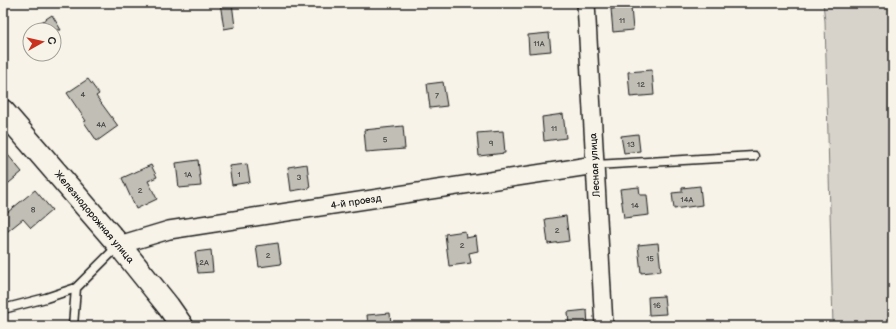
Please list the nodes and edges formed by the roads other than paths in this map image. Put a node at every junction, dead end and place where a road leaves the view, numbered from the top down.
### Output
1 (586, 3) edge
2 (3, 111) edge
3 (754, 156) dead end
4 (595, 165) junction
5 (119, 245) junction
6 (76, 288) junction
7 (3, 309) edge
8 (73, 326) edge
9 (182, 326) edge
10 (604, 326) edge

1 - 4 street, Лесная улица
2 - 5 street, Железнодорожная улица
3 - 4 lane
4 - 5 street, 4-й проезд
4 - 10 street, Лесная улица
5 - 6 lane
5 - 9 street, Железнодорожная улица
6 - 7 lane
6 - 8 lane

